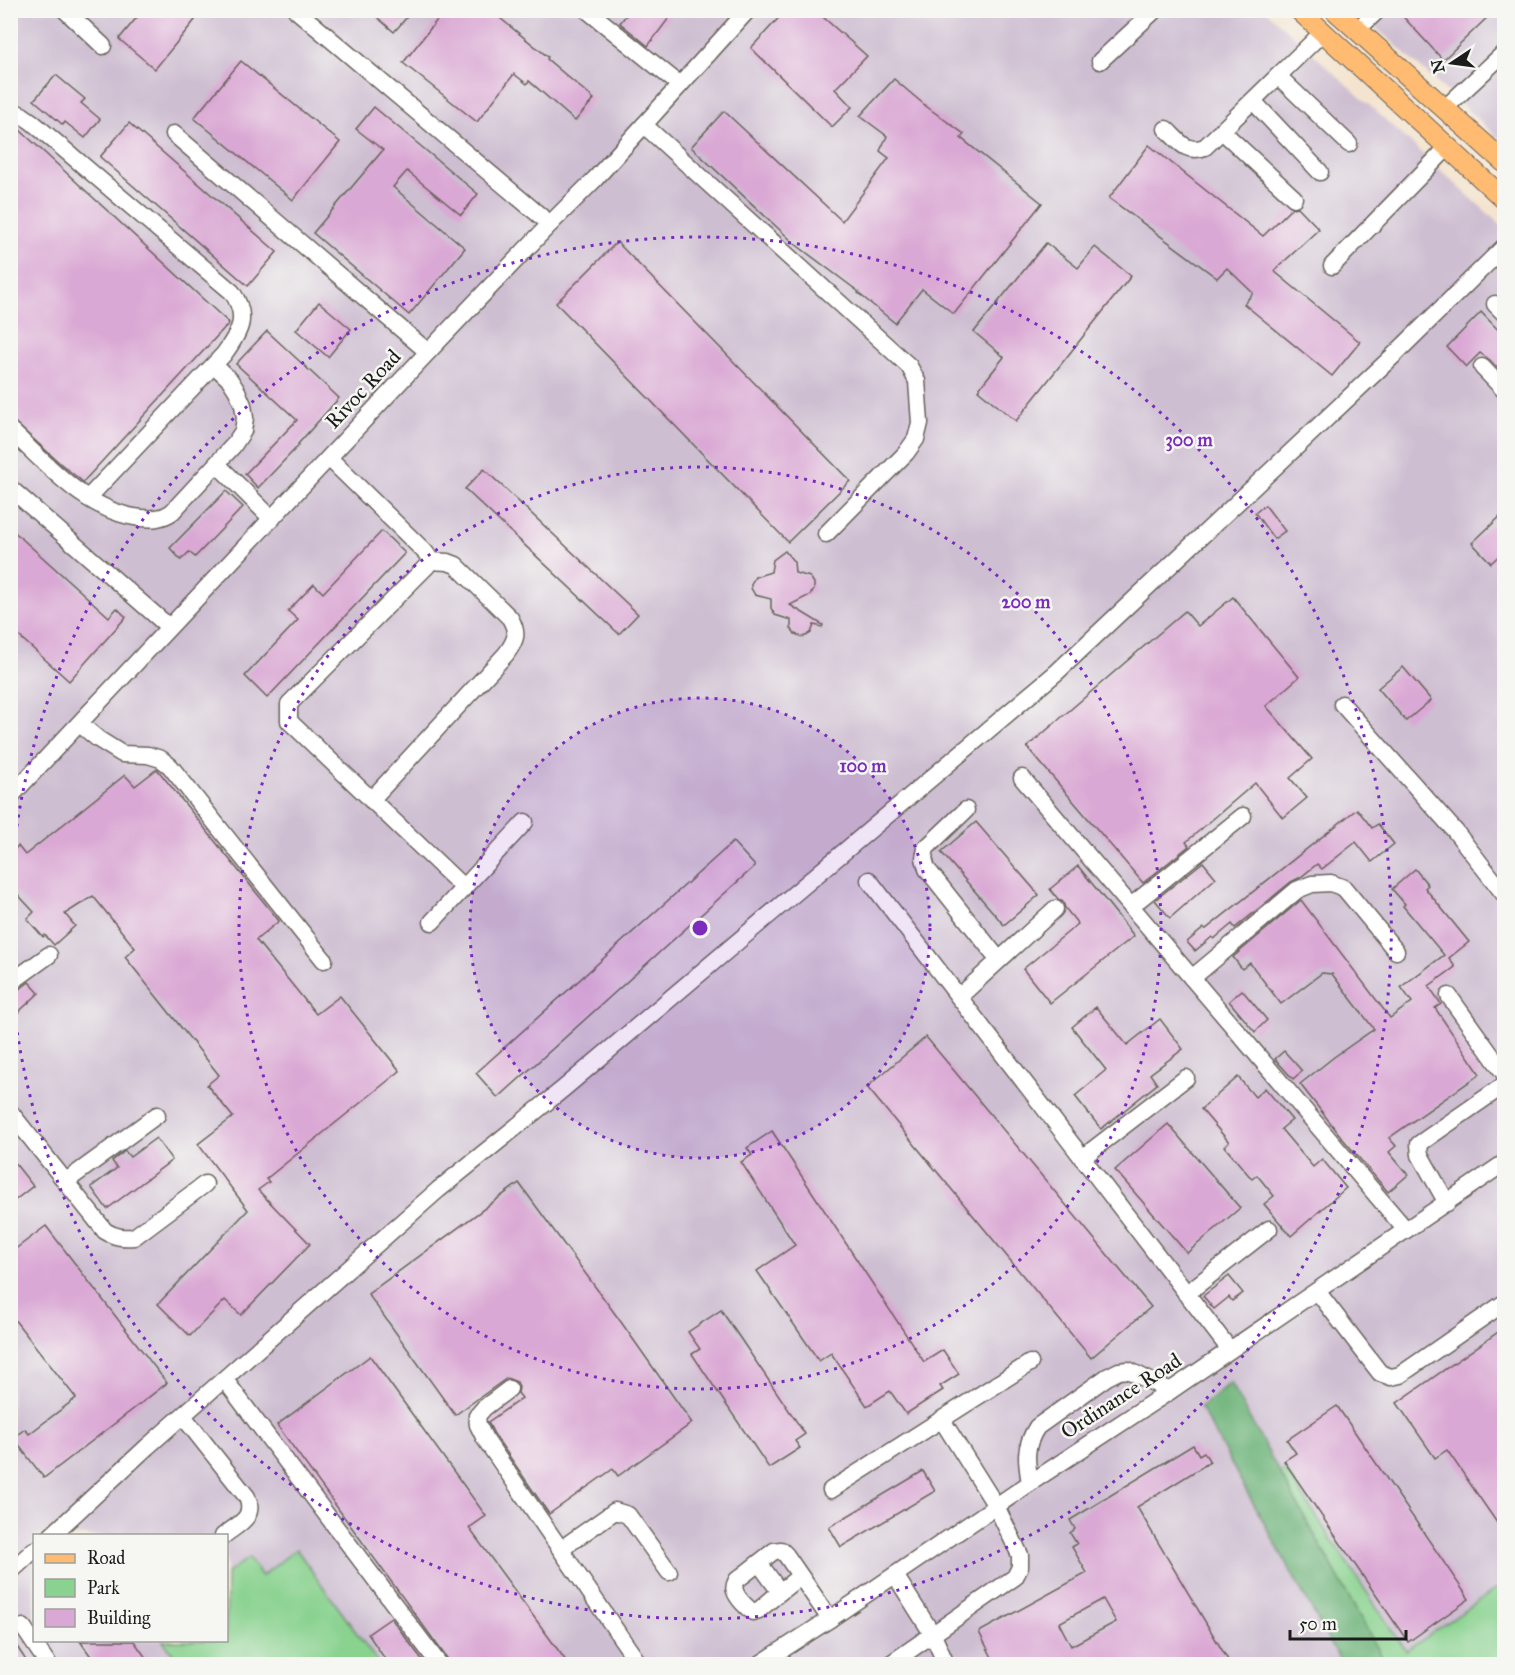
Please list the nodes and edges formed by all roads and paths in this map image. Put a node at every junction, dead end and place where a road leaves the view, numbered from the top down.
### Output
1 (65, 10) edge
2 (296, 10) edge
3 (587, 10) edge
4 (748, 10) edge
5 (1155, 10) edge
6 (1299, 10) edge
7 (1335, 10) edge
8 (1378, 10) edge
9 (1357, 30) junction
10 (1323, 32) junction
11 (103, 46) dead end
12 (1504, 52) edge
13 (1100, 61) dead end
14 (1278, 76) junction
15 (680, 85) junction
16 (1253, 100) junction
17 (1445, 108) junction
18 (10, 110) edge
19 (644, 125) junction
20 (1166, 129) dead end
21 (1222, 131) junction
22 (174, 134) dead end
23 (1349, 144) dead end
24 (1448, 147) junction
25 (1503, 157) edge
26 (1320, 172) dead end
27 (1294, 198) dead end
28 (1504, 198) edge
29 (550, 224) junction
30 (1504, 247) edge
31 (1332, 266) dead end
32 (428, 352) junction
33 (214, 365) junction
34 (1482, 367) dead end
35 (1504, 390) edge
36 (10, 430) edge
37 (329, 458) junction
38 (217, 464) junction
39 (10, 488) edge
40 (88, 498) junction
41 (272, 519) junction
42 (826, 534) dead end
43 (429, 561) junction
44 (169, 627) junction
45 (1342, 704) dead end
46 (80, 724) junction
47 (1022, 778) dead end
48 (10, 797) edge
49 (372, 800) junction
50 (966, 810) dead end
51 (1243, 816) dead end
52 (525, 822) dead end
53 (870, 880) dead end
54 (464, 888) junction
55 (1504, 894) edge
56 (1131, 906) junction
57 (1055, 909) dead end
58 (432, 921) dead end
59 (1396, 951) dead end
60 (49, 955) dead end
61 (324, 960) dead end
62 (999, 960) junction
63 (1192, 978) junction
64 (10, 983) edge
65 (1449, 996) dead end
66 (959, 997) junction
67 (1504, 1073) edge
68 (1186, 1078) dead end
69 (1504, 1084) edge
70 (10, 1112) edge
71 (157, 1116) dead end
72 (1082, 1158) junction
73 (1504, 1163) edge
74 (66, 1182) junction
75 (206, 1184) dead end
76 (1447, 1203) junction
77 (1269, 1229) dead end
78 (1406, 1230) junction
79 (1317, 1291) junction
80 (1186, 1294) junction
81 (1504, 1304) edge
82 (1230, 1350) junction
83 (1030, 1363) dead end
84 (225, 1380) junction
85 (509, 1389) dead end
86 (1170, 1391) junction
87 (183, 1416) junction
88 (942, 1420) junction
89 (1030, 1483) junction
90 (831, 1490) dead end
91 (996, 1506) junction
92 (53, 1534) edge
93 (226, 1534) edge
94 (561, 1549) junction
95 (33, 1551) edge
96 (759, 1563) junction
97 (10, 1572) edge
98 (669, 1572) dead end
99 (895, 1575) junction
100 (800, 1576) junction
101 (780, 1592) junction
102 (830, 1619) junction
103 (23, 1627) dead end
104 (933, 1635) junction
105 (48, 1665) edge
106 (440, 1665) edge
107 (639, 1665) edge
108 (760, 1665) edge
109 (890, 1665) edge
110 (946, 1665) edge

1 - 11 street
2 - 29 street
3 - 15 street
4 - 15 street, Rivoc Road
5 - 13 street
6 - 10 main road
7 - 9 main road
8 - 9 street
9 - 17 main road
10 - 14 street
10 - 24 main road
12 - 17 street
14 - 16 street
14 - 23 street
15 - 19 street, Rivoc Road
16 - 21 street
16 - 26 street
17 - 25 main road
18 - 33 street
19 - 29 street, Rivoc Road
19 - 42 street
20 - 21 street
21 - 27 street
22 - 32 street
24 - 28 main road
24 - 31 street
29 - 32 street, Rivoc Road
30 - 84 street
32 - 37 street, Rivoc Road
33 - 38 street
33 - 40 street
34 - 35 street
36 - 40 street
37 - 41 street, Rivoc Road
37 - 43 street
38 - 40 street
38 - 41 street
39 - 44 street
41 - 44 street, Rivoc Road
43 - 49 street
43 - 49 street
44 - 46 street, Rivoc Road
45 - 55 street
46 - 48 street, Rivoc Road
46 - 61 street
47 - 56 street
49 - 54 street
50 - 62 street
51 - 56 street
52 - 54 street
53 - 66 street
54 - 58 street
56 - 63 street
57 - 62 street
59 - 63 street
60 - 64 street
62 - 66 street
63 - 78 street
65 - 67 street
66 - 72 street
68 - 72 street
69 - 76 street
70 - 74 street
71 - 74 street
72 - 80 street
73 - 76 street, Ordinance Road
74 - 75 street
76 - 78 street, Ordinance Road
77 - 80 street
78 - 79 street, Ordinance Road
79 - 81 street
79 - 82 street, Ordinance Road
80 - 82 street
82 - 86 street, Ordinance Road
83 - 88 street
84 - 87 street
84 - 106 street
85 - 94 street
86 - 89 street, Ordinance Road
86 - 89 street
87 - 92 street
87 - 93 street
88 - 90 street
88 - 91 street
89 - 91 street, Ordinance Road
91 - 99 street, Ordinance Road
91 - 104 street
94 - 98 street
94 - 107 street
95 - 97 street
96 - 100 street
96 - 101 street
96 - 101 street
99 - 102 street, Ordinance Road
99 - 104 street
100 - 101 street
100 - 102 street
102 - 108 street, Ordinance Road
103 - 105 street
104 - 109 street
104 - 110 street

